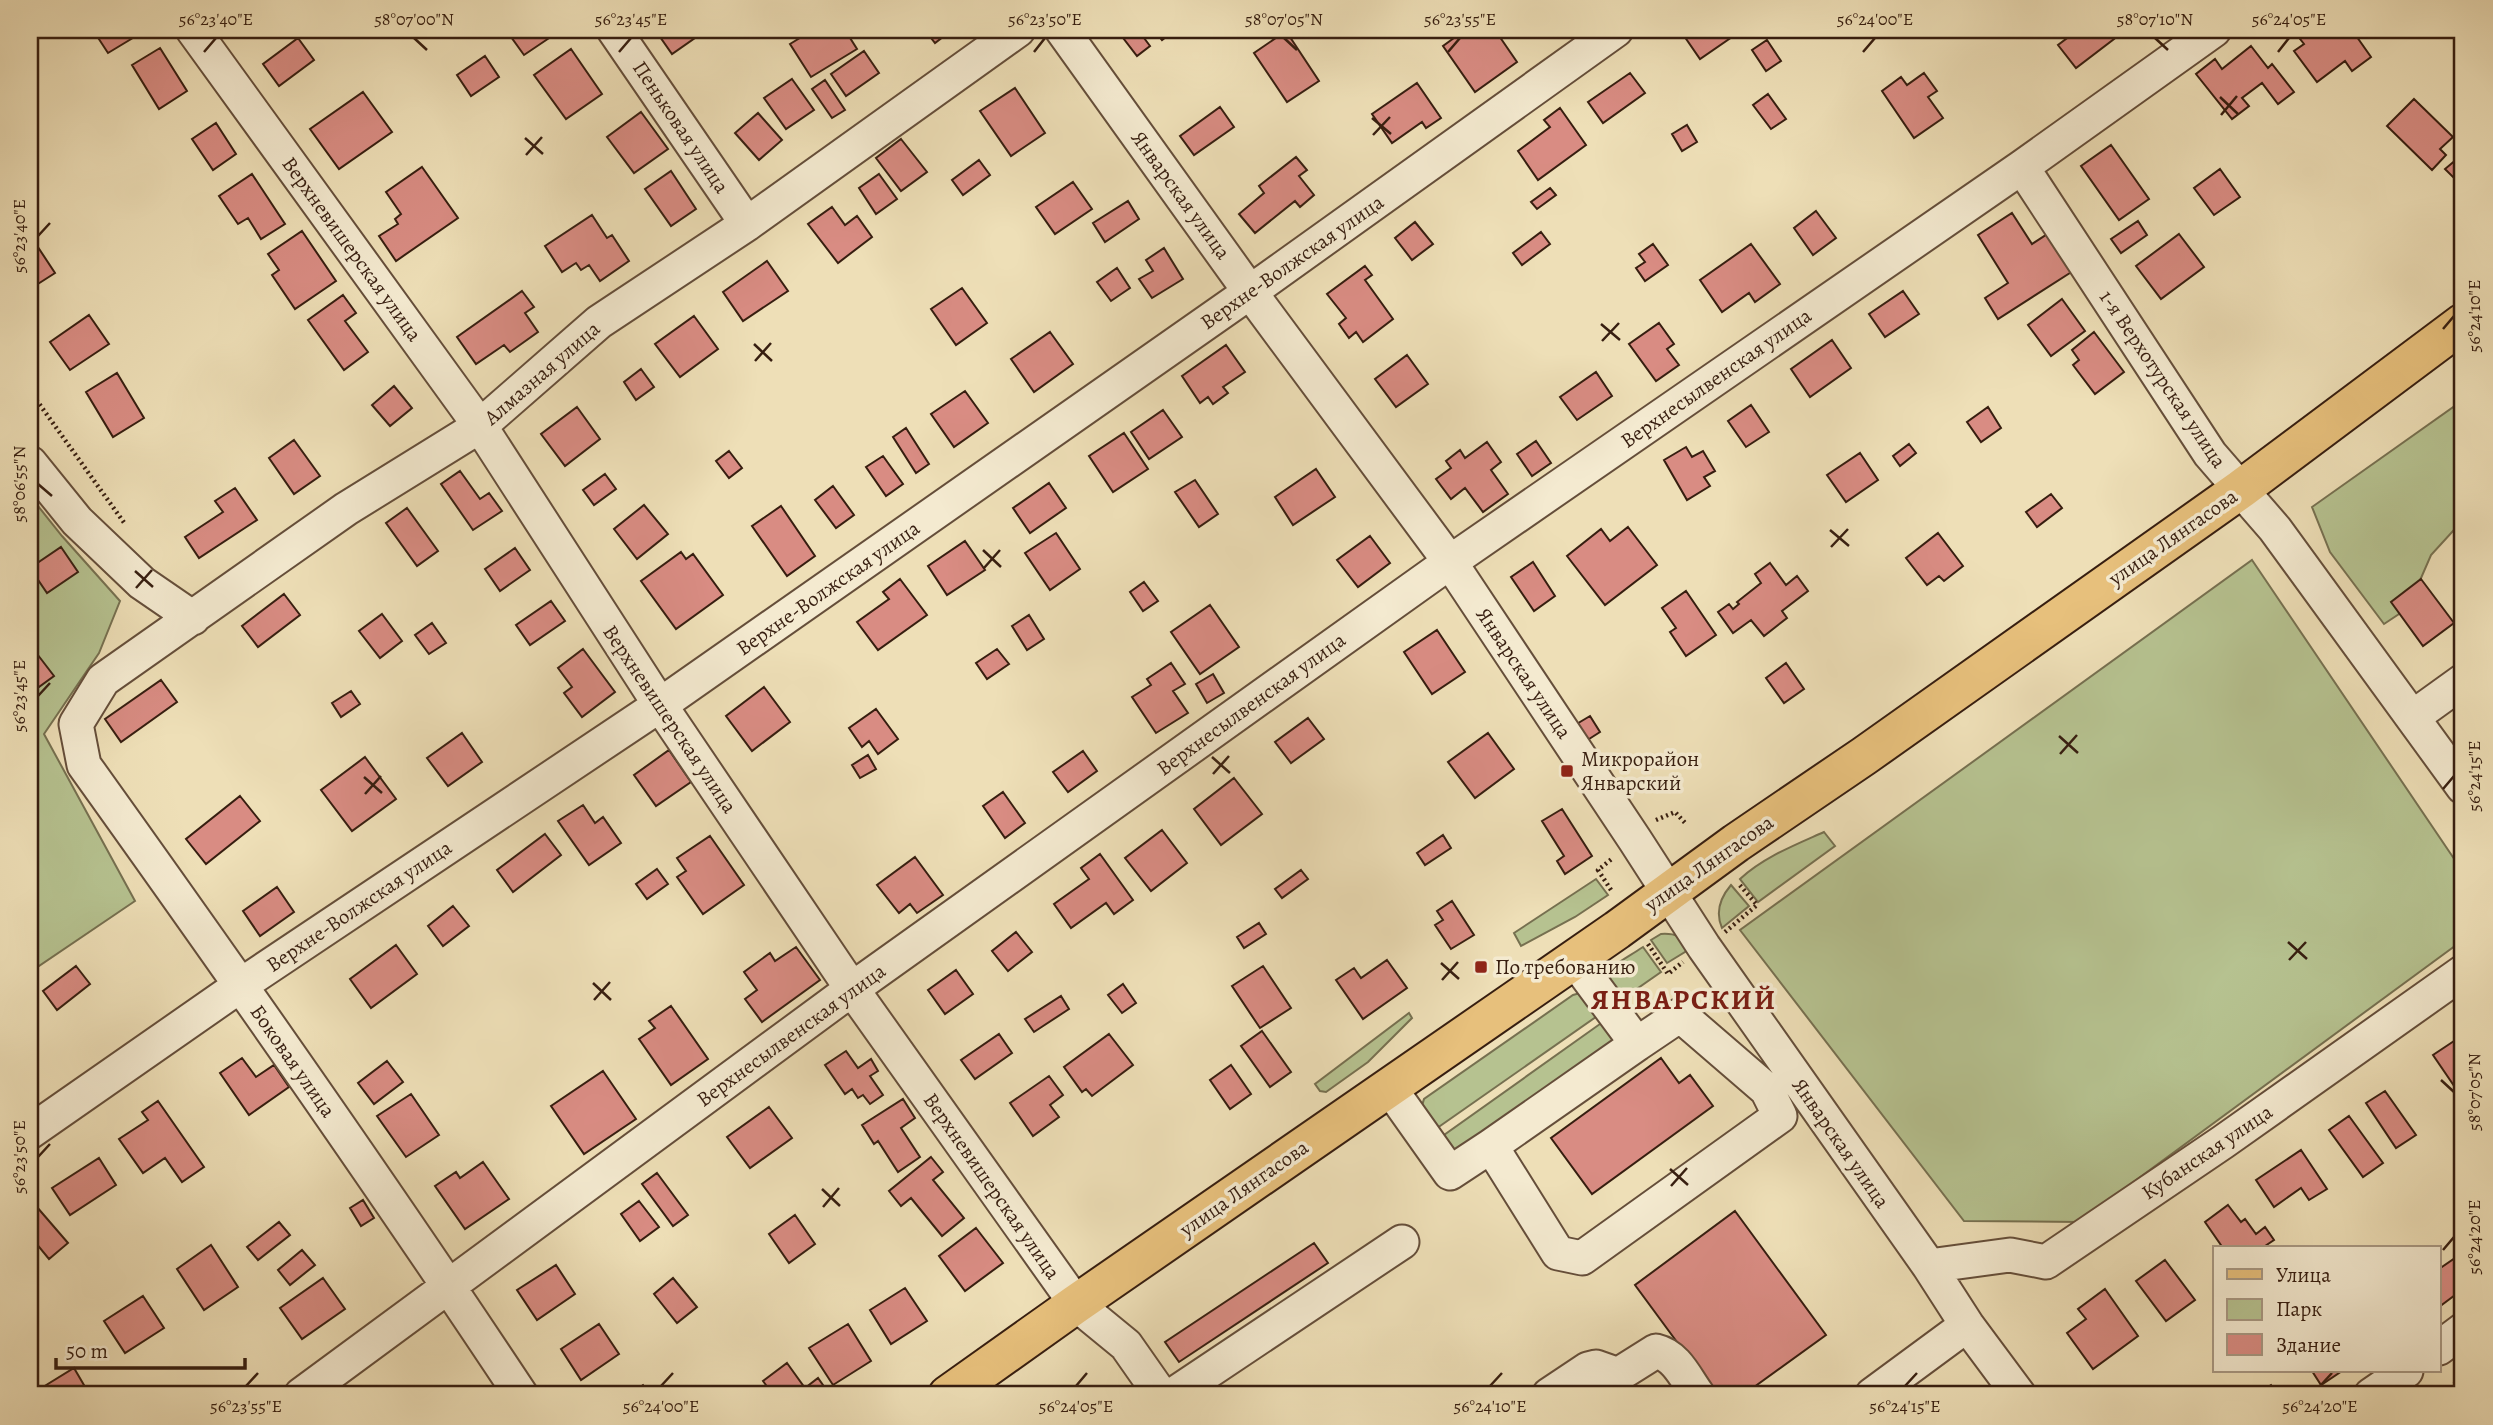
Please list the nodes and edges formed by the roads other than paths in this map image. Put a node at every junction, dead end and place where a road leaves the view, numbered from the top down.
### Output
1 (193, 30) edge
2 (614, 30) edge
3 (1018, 30) edge
4 (1062, 30) edge
5 (1616, 30) edge
6 (2214, 30) edge
7 (2022, 167) junction
8 (747, 224) junction
9 (1250, 292) junction
10 (2463, 323) edge
11 (480, 426) junction
12 (30, 463) edge
13 (2241, 489) junction
14 (1450, 562) junction
15 (193, 618) junction
16 (2463, 681) edge
17 (660, 705) junction
18 (2413, 717) junction
19 (76, 724) joint
20 (2463, 787) edge
21 (1669, 891) junction
22 (1574, 959) junction
23 (2463, 972) edge
24 (241, 985) junction
25 (852, 989) junction
26 (1637, 1044) junction
27 (1389, 1087) junction
28 (1809, 1098) junction
29 (1780, 1116) junction
30 (30, 1132) edge
31 (1491, 1146) junction
32 (1402, 1242) dead end
33 (1929, 1266) junction
34 (449, 1287) junction
35 (1076, 1304) junction
36 (1967, 1325) junction
37 (2463, 1330) edge
38 (2440, 1347) edge
39 (2405, 1372) edge
40 (301, 1395) edge
41 (520, 1395) edge
42 (948, 1395) edge
43 (1161, 1395) edge
44 (1173, 1395) edge
45 (1549, 1395) edge
46 (1698, 1395) edge
47 (1872, 1395) edge
48 (2019, 1395) edge
49 (2371, 1395) edge

1 - 11 street, Верхневишерская улица
2 - 8 street, Пеньковая улица
3 - 8 street, Алмазная улица
4 - 9 street, Январская улица
5 - 9 street, Верхне-Волжская улица
6 - 7 street, Верхнесылвенская улица
7 - 13 street, 1-я Верхотурская улица
7 - 14 street, Верхнесылвенская улица
8 - 11 street, Алмазная улица
9 - 14 street, Январская улица
9 - 17 street, Верхне-Волжская улица
10 - 13 main road, улица Лянгасова
11 - 15 street, Алмазная улица
11 - 17 street, Верхневишерская улица
12 - 15 street
13 - 18 street, 1-я Верхотурская улица
13 - 21 main road, улица Лянгасова
14 - 21 street, Январская улица
14 - 25 street, Верхнесылвенская улица
15 - 19 street, Алмазная улица
16 - 18 street
17 - 24 street, Верхне-Волжская улица
17 - 25 street, Верхневишерская улица
18 - 20 street, 1-я Верхотурская улица
19 - 24 street, Боковая улица
21 - 22 main road, улица Лянгасова
21 - 28 street, Январская улица
22 - 26 street
22 - 27 main road, улица Лянгасова
23 - 33 street, Кубанская улица
24 - 30 street, Верхне-Волжская улица
24 - 34 street, Боковая улица
25 - 34 street, Верхнесылвенская улица
25 - 35 street, Верхневишерская улица
26 - 29 street
26 - 31 street
27 - 31 street
27 - 35 main road, улица Лянгасова
28 - 29 street
28 - 33 street, Январская улица
29 - 31 street
32 - 44 street
33 - 36 street, Январская улица
34 - 40 street, Верхнесылвенская улица
34 - 41 street, Боковая улица
35 - 42 main road, улица Лянгасова
35 - 43 street, Верхневишерская улица
36 - 47 street
36 - 48 street, Январская улица
37 - 38 street
39 - 49 street
45 - 46 street

